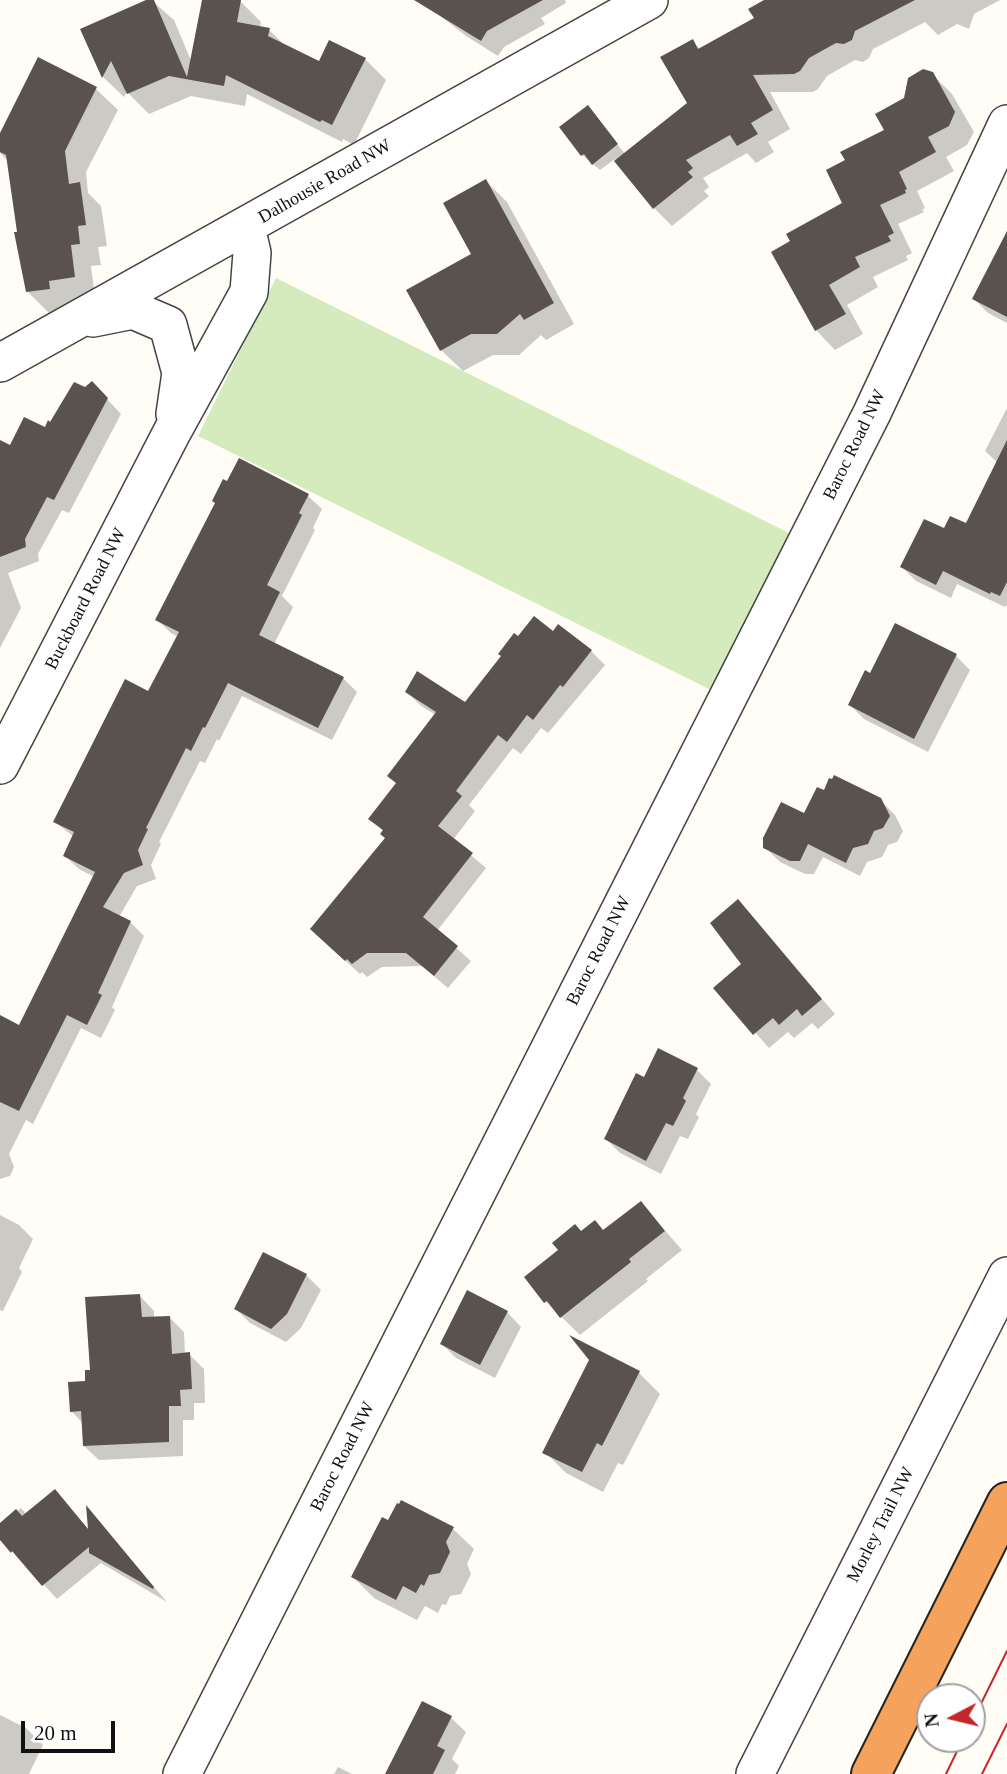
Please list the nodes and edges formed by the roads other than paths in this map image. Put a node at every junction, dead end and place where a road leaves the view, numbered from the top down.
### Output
1 (641, 2) edge
2 (1007, 124) edge
3 (246, 227) junction
4 (77, 321) junction
5 (0, 363) edge
6 (172, 432) junction
7 (0, 765) edge
8 (1007, 1276) edge
9 (1007, 1502) edge
10 (182, 1774) edge
11 (755, 1774) edge
12 (871, 1774) edge

1 - 3 street, Dalhousie Road NW
2 - 10 street, Baroc Road NW
3 - 4 street, Dalhousie Road NW
3 - 6 street, Buckboard Road NW
4 - 5 street, Dalhousie Road NW
4 - 6 street, Buckboard Road NW
6 - 7 street, Buckboard Road NW
8 - 11 street, Morley Trail NW
9 - 12 highway

